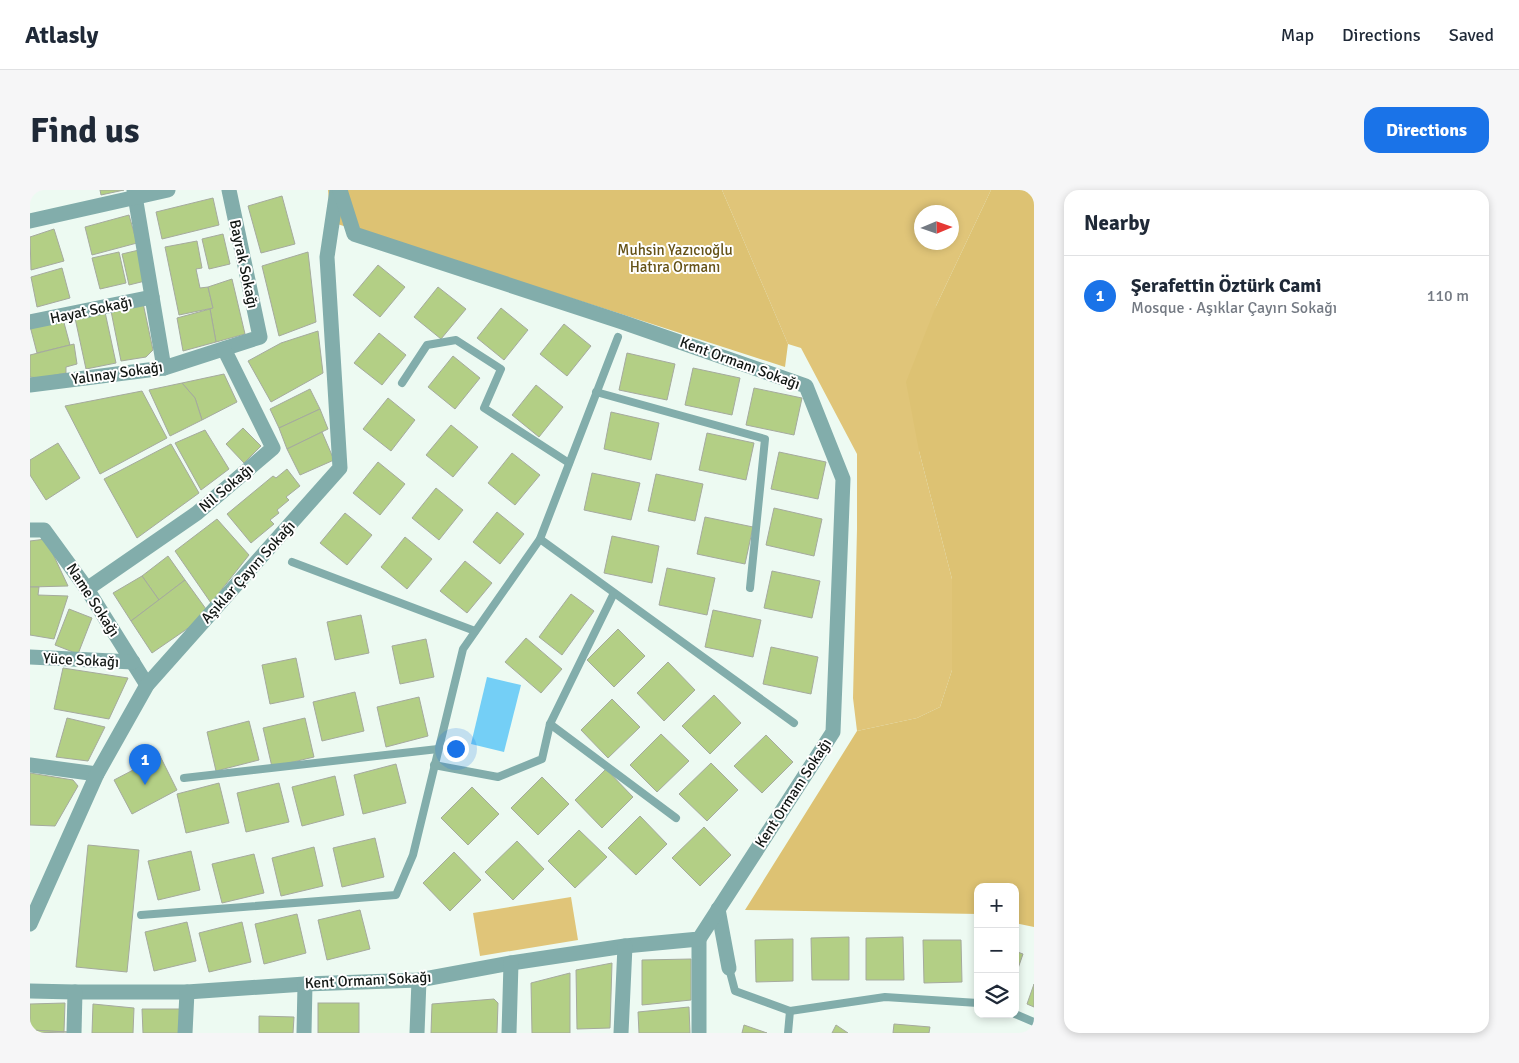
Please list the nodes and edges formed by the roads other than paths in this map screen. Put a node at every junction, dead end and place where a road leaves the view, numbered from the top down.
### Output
1 (168, 190) edge
2 (228, 190) edge
3 (338, 190) edge
4 (135, 194) edge
5 (30, 221) edge
6 (152, 297) junction
7 (30, 322) edge
8 (622, 322) junction
9 (260, 337) joint
10 (618, 337) joint
11 (224, 349) junction
12 (164, 368) junction
13 (402, 383) dead end
14 (30, 384) edge
15 (596, 392) junction
16 (569, 463) junction
17 (30, 530) edge
18 (540, 539) junction
19 (292, 562) dead end
20 (750, 588) dead end
21 (87, 589) junction
22 (614, 593) junction
23 (475, 631) junction
24 (30, 657) edge
25 (133, 662) junction
26 (147, 685) junction
27 (794, 723) dead end
28 (550, 724) junction
29 (438, 749) junction
30 (30, 765) edge
31 (434, 765) junction
32 (97, 774) junction
33 (184, 778) dead end
34 (676, 818) dead end
35 (718, 909) junction
36 (140, 915) dead end
37 (30, 924) edge
38 (699, 939) junction
39 (625, 946) junction
40 (511, 963) junction
41 (729, 968) joint
42 (419, 980) junction
43 (305, 984) junction
44 (30, 991) edge
45 (75, 992) junction
46 (188, 992) junction
47 (974, 1003) edge
48 (790, 1011) junction
49 (1019, 1016) edge
50 (1034, 1022) edge
51 (74, 1033) edge
52 (185, 1033) edge
53 (304, 1033) edge
54 (417, 1033) edge
55 (509, 1033) edge
56 (621, 1033) edge
57 (699, 1033) edge
58 (788, 1033) edge

1 - 4 street
2 - 9 street, Bayrak Sokağı
3 - 8 street, Kent Ormanı Sokağı
3 - 26 street, Aşıklar Çayırı Sokağı
4 - 5 street
4 - 6 street
6 - 7 street, Hayat Sokağı
6 - 12 street
8 - 10 street
8 - 35 street, Kent Ormanı Sokağı
9 - 11 street, Yalınay Sokağı
10 - 15 lane
11 - 12 street, Yalınay Sokağı
11 - 21 street, Nil Sokağı
12 - 14 street, Yalınay Sokağı
13 - 16 lane
15 - 16 lane
15 - 20 lane
16 - 18 lane
17 - 21 street, Name Sokağı
18 - 22 lane
18 - 23 lane
19 - 23 lane
21 - 25 street, Name Sokağı
22 - 27 lane
22 - 28 lane
23 - 29 lane
24 - 25 street, Yüce Sokağı
25 - 26 street, Name Sokağı
26 - 32 street, Aşıklar Çayırı Sokağı
28 - 31 lane
28 - 34 lane
29 - 31 lane
29 - 33 lane
30 - 32 street
31 - 36 lane
32 - 37 street, Aşıklar Çayırı Sokağı
35 - 38 street, Kent Ormanı Sokağı
35 - 41 street
38 - 39 street, Kent Ormanı Sokağı
38 - 57 street
39 - 40 street, Kent Ormanı Sokağı
39 - 56 street
40 - 42 street, Kent Ormanı Sokağı
40 - 55 street
41 - 48 lane
42 - 43 street, Kent Ormanı Sokağı
42 - 54 street
43 - 46 street, Kent Ormanı Sokağı
43 - 53 street
44 - 45 street, Kent Ormanı Sokağı
45 - 46 street, Kent Ormanı Sokağı
45 - 51 street
46 - 52 street
47 - 48 lane
48 - 58 lane
49 - 50 lane

